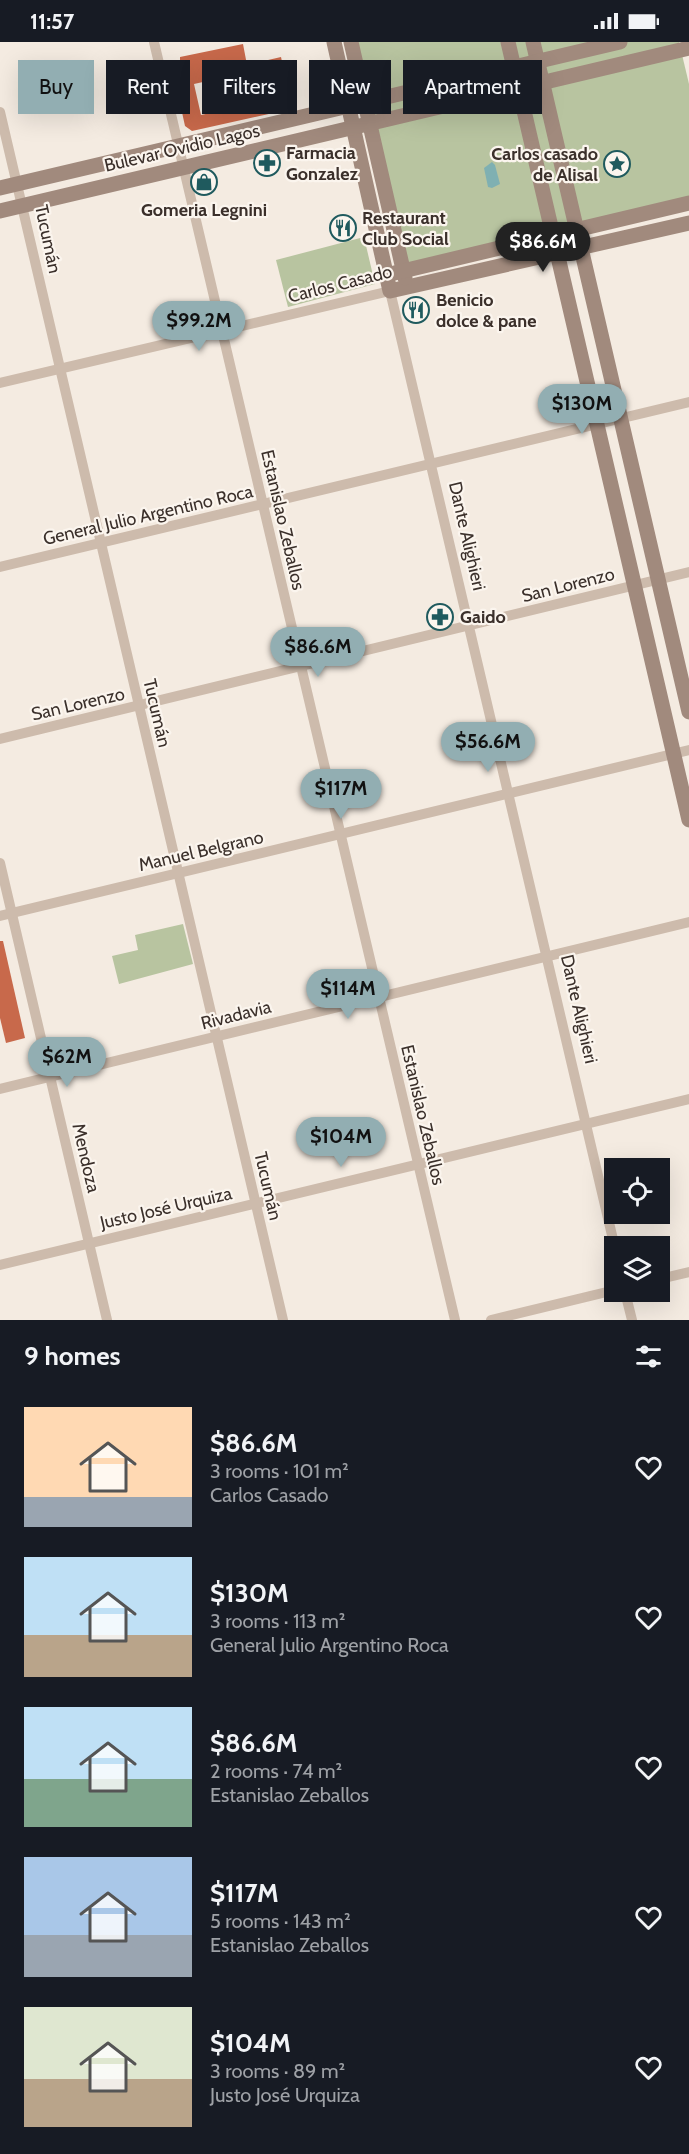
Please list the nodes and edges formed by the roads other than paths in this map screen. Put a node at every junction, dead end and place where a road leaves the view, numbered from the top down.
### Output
1 (154, 42) edge
2 (334, 42) edge
3 (351, 42) edge
4 (508, 42) edge
5 (532, 42) edge
6 (620, 42) edge
7 (689, 44) edge
8 (338, 60) edge
9 (356, 60) edge
10 (512, 60) edge
11 (537, 60) edge
12 (541, 60) edge
13 (542, 83) joint
14 (0, 112) edge
15 (314, 114) edge
16 (350, 114) edge
17 (368, 114) edge
18 (408, 114) edge
19 (525, 114) edge
20 (370, 123) junction
21 (352, 127) junction
22 (178, 146) junction
23 (183, 167) junction
24 (18, 184) junction
25 (0, 188) edge
26 (689, 204) edge
27 (24, 206) junction
28 (0, 211) edge
29 (689, 223) edge
30 (576, 229) junction
31 (553, 234) junction
32 (581, 247) junction
33 (558, 252) junction
34 (404, 270) junction
35 (386, 275) junction
36 (407, 287) junction
37 (390, 291) junction
38 (223, 332) junction
39 (60, 370) junction
40 (0, 383) edge
41 (689, 402) edge
42 (621, 418) junction
43 (597, 424) junction
44 (430, 465) junction
45 (262, 505) junction
46 (100, 544) junction
47 (0, 567) edge
48 (689, 572) edge
49 (658, 579) junction
50 (634, 585) junction
51 (469, 627) junction
52 (301, 667) junction
53 (138, 706) junction
54 (689, 712) edge
55 (0, 739) edge
56 (689, 750) edge
57 (674, 753) junction
58 (508, 795) junction
59 (689, 820) edge
60 (340, 835) junction
61 (0, 863) edge
62 (178, 873) junction
63 (12, 913) junction
64 (0, 916) edge
65 (689, 922) edge
66 (547, 958) junction
67 (379, 998) junction
68 (217, 1037) junction
69 (50, 1077) junction
70 (0, 1089) edge
71 (689, 1099) edge
72 (586, 1125) junction
73 (418, 1164) junction
74 (256, 1204) junction
75 (612, 1236) edge
76 (89, 1244) junction
77 (0, 1265) edge
78 (689, 1272) edge
79 (670, 1277) edge
80 (604, 1293) edge
81 (628, 1302) edge
82 (107, 1320) edge
83 (283, 1320) edge
84 (454, 1320) edge
85 (491, 1320) edge
86 (632, 1320) edge

1 - 22 street, Estanislao Zeballos
2 - 8 main road, Dante Alighieri
3 - 9 main road
4 - 10 main road
5 - 11 main road
6 - 12 main road, Bulevar Ovidio Lagos
7 - 13 main road, Bulevar Ovidio Lagos
13 - 30 main road
14 - 24 street, Tucumán
15 - 22 main road, Bulevar Ovidio Lagos
16 - 21 main road, Dante Alighieri
17 - 20 main road
18 - 20 main road, Bulevar Ovidio Lagos
19 - 31 main road
20 - 21 main road, Bulevar Ovidio Lagos
20 - 34 main road
21 - 23 main road, Bulevar Ovidio Lagos
21 - 35 main road, Dante Alighieri
22 - 23 street, Estanislao Zeballos
22 - 24 main road, Bulevar Ovidio Lagos
23 - 27 main road, Bulevar Ovidio Lagos
23 - 38 street, Estanislao Zeballos
24 - 25 main road, Bulevar Ovidio Lagos
24 - 27 street, Tucumán
26 - 30 main road, Carlos Casado
27 - 28 main road, Bulevar Ovidio Lagos
27 - 39 street, Tucumán
29 - 32 main road, Carlos Casado
30 - 31 main road, Carlos Casado
30 - 32 main road
31 - 33 main road
31 - 34 main road, Carlos Casado
32 - 33 main road, Carlos Casado
32 - 42 main road
33 - 36 main road, Carlos Casado
33 - 43 main road
34 - 35 main road, Carlos Casado
34 - 36 main road
35 - 37 main road, Dante Alighieri
36 - 37 main road, Carlos Casado
37 - 38 street, Carlos Casado
37 - 44 street, Dante Alighieri
38 - 39 street, Carlos Casado
38 - 45 street, Estanislao Zeballos
39 - 40 street, Carlos Casado
39 - 46 street, Tucumán
41 - 42 street, General Julio Argentino Roca
42 - 43 street, General Julio Argentino Roca
42 - 49 main road
43 - 44 street, General Julio Argentino Roca
43 - 50 main road
44 - 45 street, General Julio Argentino Roca
44 - 51 street, Dante Alighieri
45 - 46 street, General Julio Argentino Roca
45 - 52 street, Estanislao Zeballos
46 - 47 street, General Julio Argentino Roca
46 - 53 street, Tucumán
48 - 49 street, San Lorenzo
49 - 50 street, San Lorenzo
49 - 54 main road
50 - 51 street, San Lorenzo
50 - 57 main road
51 - 52 street, San Lorenzo
51 - 58 street, Dante Alighieri
52 - 53 street, San Lorenzo
52 - 60 street, Estanislao Zeballos
53 - 55 street, San Lorenzo
53 - 62 street, Tucumán
56 - 57 street, Manuel Belgrano
57 - 58 street, Manuel Belgrano
57 - 59 main road
58 - 60 street, Manuel Belgrano
58 - 66 street, Dante Alighieri
60 - 62 street, Manuel Belgrano
60 - 67 street, Estanislao Zeballos
61 - 63 street, Mendoza
62 - 63 street, Manuel Belgrano
62 - 68 street, Tucumán
63 - 64 street, Manuel Belgrano
63 - 69 street, Mendoza
65 - 66 street, Rivadavia
66 - 67 street, Rivadavia
66 - 72 street, Dante Alighieri
67 - 68 street, Rivadavia
67 - 73 street, Estanislao Zeballos
68 - 69 street, Rivadavia
68 - 74 street, Tucumán
69 - 70 street, Rivadavia
69 - 76 street, Mendoza
71 - 72 street, Justo José Urquiza
72 - 73 street, Justo José Urquiza
72 - 75 street, Dante Alighieri
73 - 74 street, Justo José Urquiza
73 - 84 street, Estanislao Zeballos
74 - 76 street, Justo José Urquiza
74 - 83 street, Tucumán
76 - 77 street, Justo José Urquiza
76 - 82 street, Mendoza
78 - 79 street
80 - 85 street
81 - 86 street

